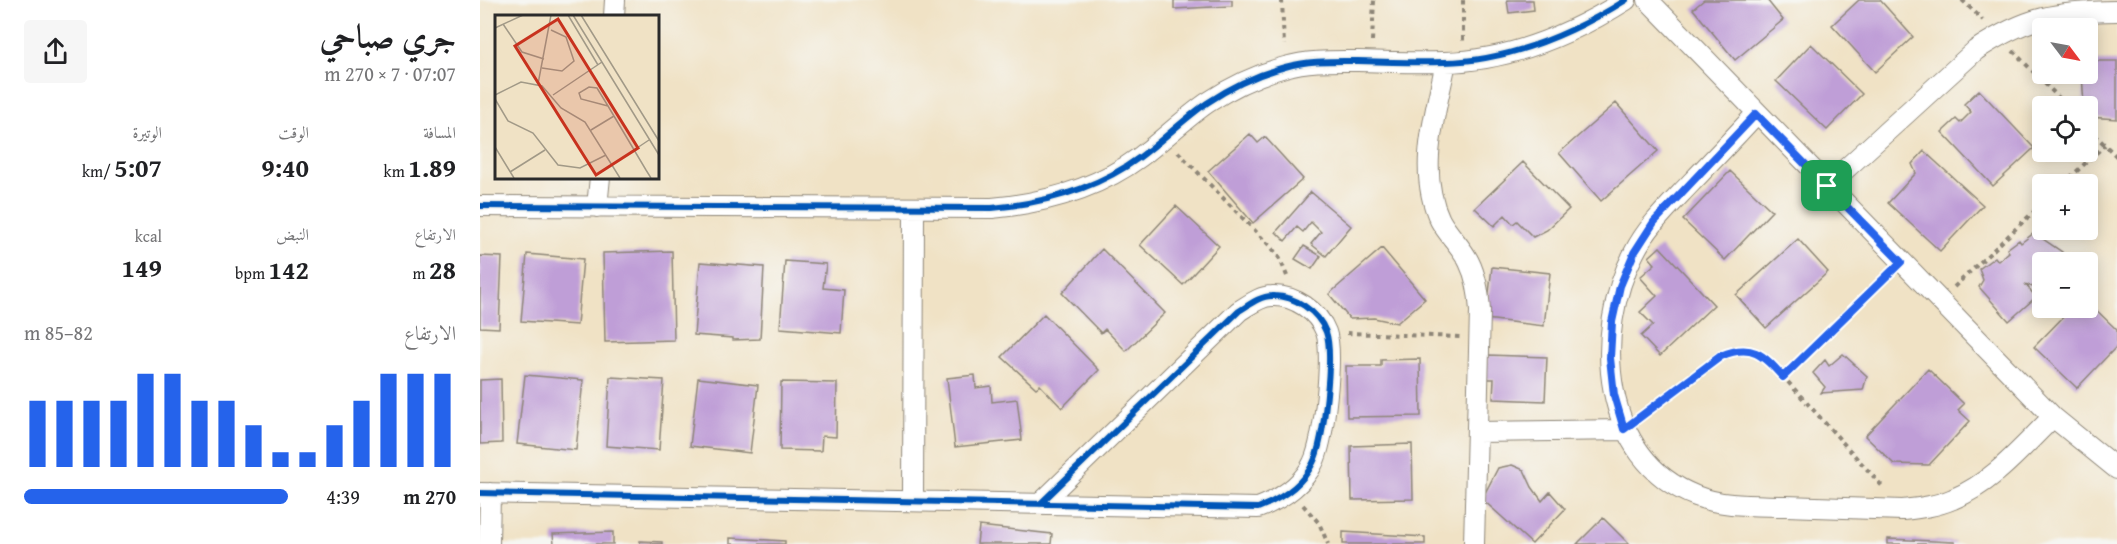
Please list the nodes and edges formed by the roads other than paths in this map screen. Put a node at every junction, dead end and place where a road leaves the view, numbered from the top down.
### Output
1 (615, 0) edge
2 (1626, 0) edge
3 (1648, 0) edge
4 (2117, 11) edge
5 (614, 15) edge
6 (1454, 61) junction
7 (1756, 114) junction
8 (600, 178) edge
9 (1827, 186) junction
10 (480, 206) edge
11 (597, 207) junction
12 (914, 208) junction
13 (2053, 417) junction
14 (1624, 429) junction
15 (1477, 432) junction
16 (2117, 469) edge
17 (485, 493) edge
18 (913, 501) junction
19 (1040, 504) junction
20 (489, 544) edge
21 (1474, 544) edge

1 - 5 street
2 - 6 street
3 - 7 street
4 - 9 street
6 - 12 street
6 - 15 street
7 - 9 street
7 - 14 street
8 - 11 street
9 - 13 street
10 - 11 street
11 - 12 street
12 - 18 street
13 - 14 street
13 - 16 street
14 - 15 street
15 - 21 street
17 - 18 street
17 - 20 street
18 - 19 street
19 - 19 street

